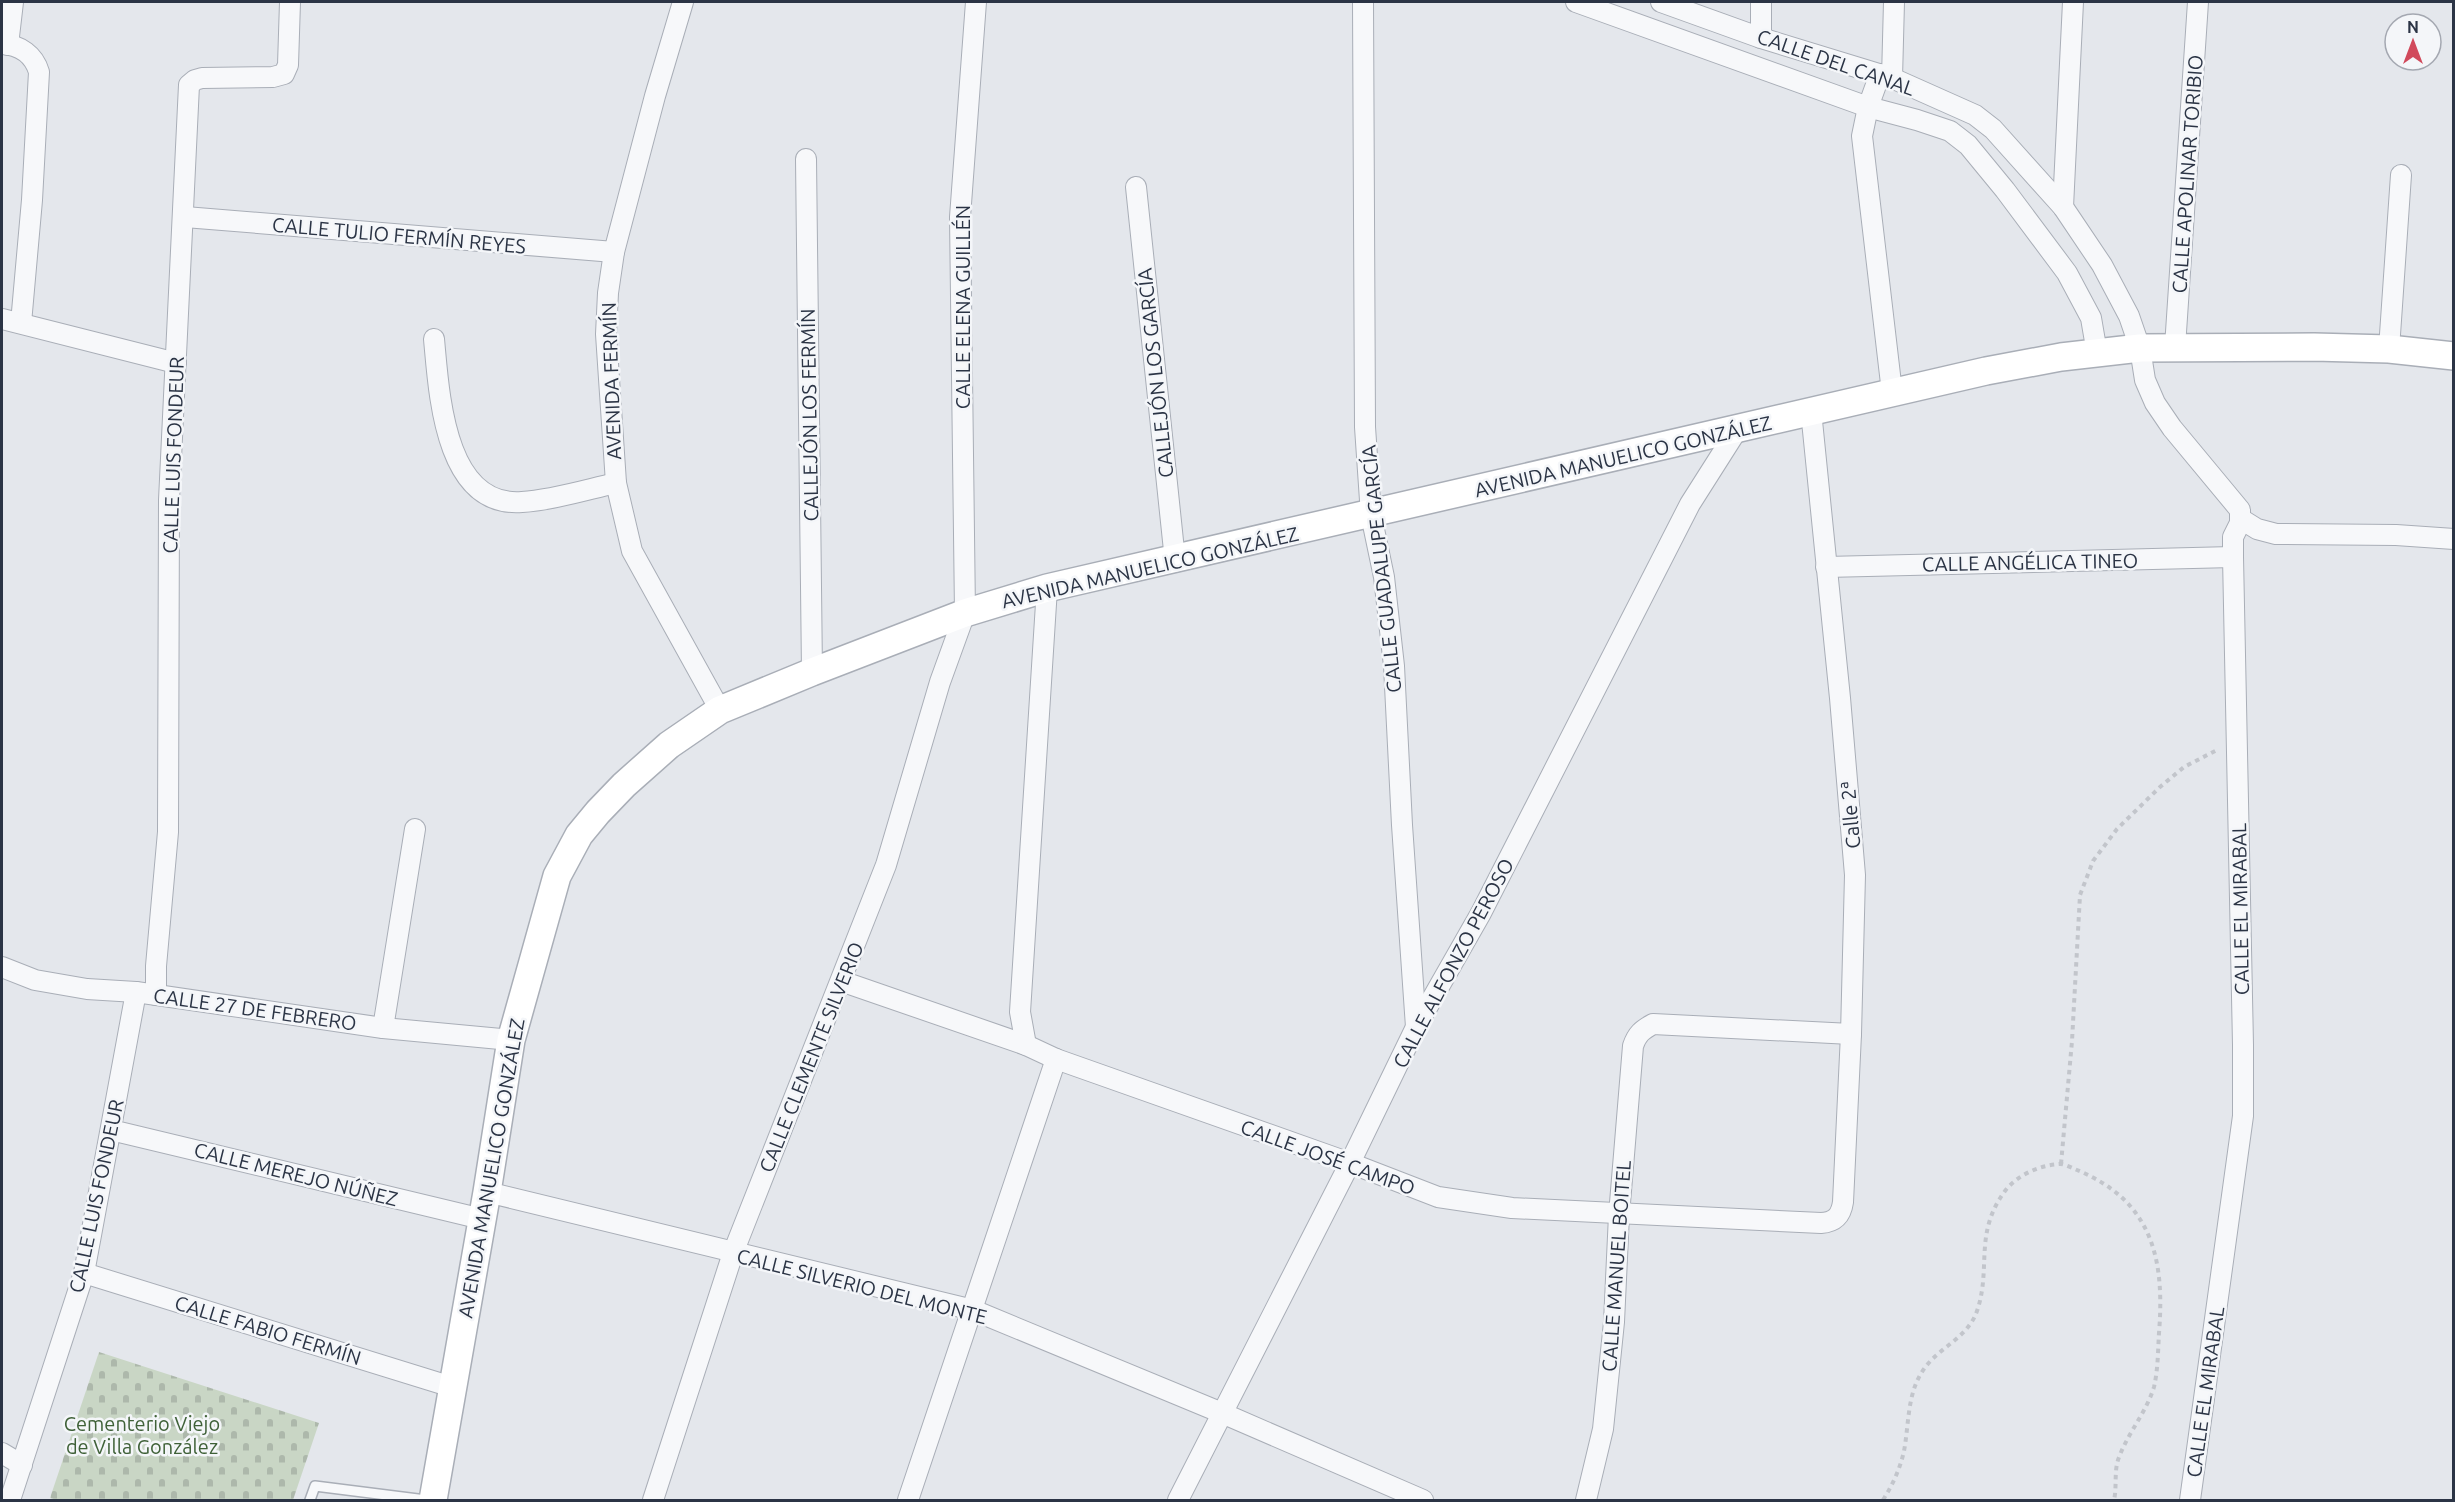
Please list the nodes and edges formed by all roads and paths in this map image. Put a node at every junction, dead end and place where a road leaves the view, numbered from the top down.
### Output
1 (13, 2) edge
2 (290, 2) edge
3 (683, 2) edge
4 (976, 2) edge
5 (1363, 2) edge
6 (1576, 2) edge
7 (1661, 2) edge
8 (1761, 2) edge
9 (1894, 2) edge
10 (2073, 2) edge
11 (2199, 2) edge
12 (1761, 38) junction
13 (5, 45) edge
14 (1886, 76) junction
15 (1868, 107) junction
16 (806, 159) dead end
17 (2401, 175) dead end
18 (1136, 187) dead end
19 (2063, 207) junction
20 (184, 217) junction
21 (614, 252) junction
22 (11, 321) edge
23 (434, 339) dead end
24 (2175, 347) junction
25 (2140, 348) junction
26 (2389, 349) junction
27 (2097, 352) junction
28 (2454, 356) edge
29 (176, 363) junction
30 (1892, 392) junction
31 (1811, 411) junction
32 (1737, 430) junction
33 (616, 483) junction
34 (1371, 515) junction
35 (2241, 519) junction
36 (2454, 539) edge
37 (2233, 557) junction
38 (1175, 560) junction
39 (1826, 567) junction
40 (1047, 588) junction
41 (965, 613) junction
42 (812, 672) junction
43 (720, 710) junction
44 (2237, 747) junction
45 (415, 829) dead end
46 (2, 967) edge
47 (840, 981) junction
48 (136, 992) junction
49 (156, 995) junction
50 (1416, 1027) junction
51 (383, 1028) junction
52 (1851, 1034) junction
53 (511, 1040) junction
54 (1026, 1046) junction
55 (1056, 1059) junction
56 (111, 1130) junction
57 (1350, 1163) junction
58 (2061, 1164) junction
59 (487, 1192) junction
60 (1619, 1215) junction
61 (1837, 1218) joint
62 (482, 1219) junction
63 (733, 1253) junction
64 (84, 1273) junction
65 (973, 1310) junction
66 (453, 1387) junction
67 (1222, 1413) junction
68 (2, 1453) edge
69 (22, 1465) junction
70 (10, 1500) edge
71 (310, 1500) edge
72 (426, 1500) edge
73 (433, 1500) edge
74 (653, 1500) edge
75 (908, 1500) edge
76 (1178, 1500) edge
77 (1423, 1500) edge
78 (1586, 1500) edge
79 (1883, 1500) edge
80 (2114, 1500) edge
81 (2190, 1500) edge

1 - 13 street
2 - 20 street, CALLE LUIS FONDEUR
3 - 21 street, AVENIDA FERMÍN
4 - 41 street, CALLE ELENA GUILLÉN
5 - 34 street, CALLE GUADALUPE GARCÍA
6 - 15 street
7 - 12 street, CALLE DEL CANAL
8 - 12 street
9 - 14 street
10 - 19 street
11 - 24 street, CALLE APOLINAR TORIBIO
12 - 14 street, CALLE DEL CANAL
13 - 22 street
14 - 15 street
14 - 19 street, CALLE DEL CANAL
15 - 27 street
15 - 30 street
16 - 42 street, CALLEJÓN LOS FERMÍN
17 - 26 street
18 - 38 street, CALLEJÓN LOS GARCÍA
19 - 25 street, CALLE DEL CANAL
20 - 21 street, CALLE TULIO FERMÍN REYES
20 - 29 street, CALLE LUIS FONDEUR
21 - 33 street, AVENIDA FERMÍN
22 - 29 street
23 - 33 street
24 - 25 street, AVENIDA MANUELICO GONZÁLEZ
24 - 26 street, AVENIDA MANUELICO GONZÁLEZ
25 - 27 street, AVENIDA MANUELICO GONZÁLEZ
25 - 35 street
26 - 28 street, AVENIDA MANUELICO GONZÁLEZ
27 - 30 street, AVENIDA MANUELICO GONZÁLEZ
29 - 49 street, CALLE LUIS FONDEUR
30 - 31 street, AVENIDA MANUELICO GONZÁLEZ
31 - 32 street, AVENIDA MANUELICO GONZÁLEZ
31 - 39 street, Calle 2ª
32 - 34 street, AVENIDA MANUELICO GONZÁLEZ
32 - 50 street, CALLE ALFONZO PEROSO
33 - 43 street, AVENIDA FERMÍN
34 - 38 street, AVENIDA MANUELICO GONZÁLEZ
34 - 50 street, CALLE GUADALUPE GARCÍA
35 - 36 street
35 - 37 street, CALLE EL MIRABAL
37 - 39 street, CALLE ANGÉLICA TINEO
37 - 44 street, CALLE EL MIRABAL
38 - 40 street, AVENIDA MANUELICO GONZÁLEZ
39 - 52 street, Calle 2ª
40 - 41 street, AVENIDA MANUELICO GONZÁLEZ
40 - 54 street
41 - 42 street, AVENIDA MANUELICO GONZÁLEZ
41 - 47 street, CALLE CLEMENTE SILVERIO
42 - 43 street, AVENIDA MANUELICO GONZÁLEZ
43 - 53 street, AVENIDA MANUELICO GONZÁLEZ
44 - 58 path
44 - 81 street, CALLE EL MIRABAL
45 - 51 street
46 - 48 street, CALLE 27 DE FEBRERO
47 - 54 street, CALLE JOSÉ CAMPO
47 - 63 street, CALLE CLEMENTE SILVERIO
48 - 49 street, CALLE 27 DE FEBRERO
48 - 56 street, CALLE LUIS FONDEUR
49 - 51 street, CALLE 27 DE FEBRERO
50 - 57 street, CALLE ALFONZO PEROSO
51 - 53 street, CALLE 27 DE FEBRERO
52 - 60 street, CALLE MANUEL BOITEL
52 - 61 street, Calle 2ª
53 - 59 street, AVENIDA MANUELICO GONZÁLEZ
54 - 55 street, CALLE JOSÉ CAMPO
55 - 57 street, CALLE JOSÉ CAMPO
55 - 65 street
56 - 62 street, CALLE MEREJO NÚÑEZ
56 - 64 street, CALLE LUIS FONDEUR
57 - 60 street, CALLE JOSÉ CAMPO
57 - 67 street, CALLE ALFONZO PEROSO
58 - 79 path
58 - 80 path
59 - 62 street, AVENIDA MANUELICO GONZÁLEZ
59 - 63 street, CALLE SILVERIO DEL MONTE
60 - 61 street, CALLE JOSÉ CAMPO
60 - 78 street, CALLE MANUEL BOITEL
62 - 66 street, AVENIDA MANUELICO GONZÁLEZ
63 - 65 street, CALLE SILVERIO DEL MONTE
63 - 74 street, CALLE CLEMENTE SILVERIO
64 - 66 street, CALLE FABIO FERMÍN
64 - 69 street, CALLE LUIS FONDEUR
65 - 67 street, CALLE SILVERIO DEL MONTE
65 - 75 street
66 - 73 street, AVENIDA MANUELICO GONZÁLEZ
67 - 76 street, CALLE ALFONZO PEROSO
67 - 77 street, CALLE SILVERIO DEL MONTE
68 - 69 street
69 - 70 street, CALLE LUIS FONDEUR
71 - 72 lane

